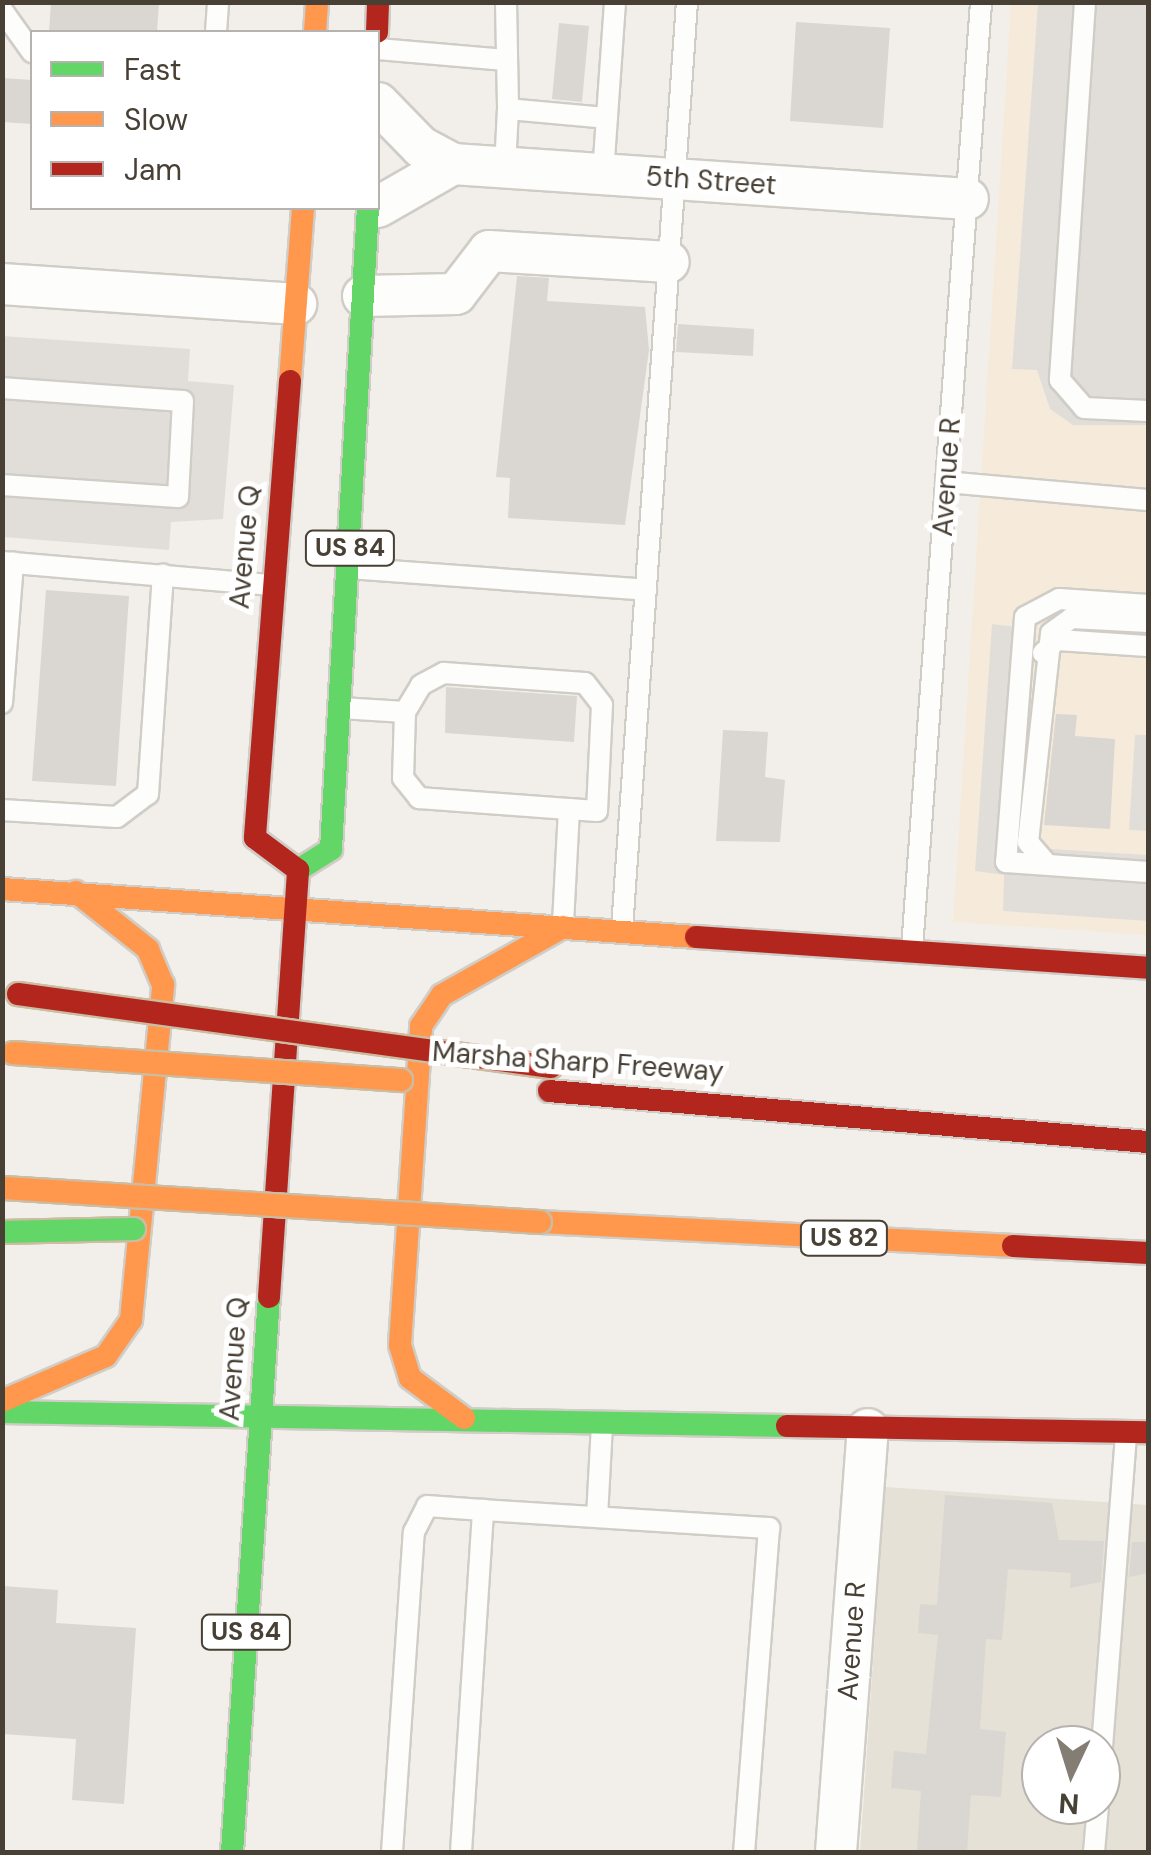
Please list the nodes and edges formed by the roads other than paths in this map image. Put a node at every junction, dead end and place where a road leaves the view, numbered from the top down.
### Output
1 (218, 2) edge
2 (317, 2) edge
3 (378, 2) edge
4 (506, 2) edge
5 (615, 2) edge
6 (687, 2) edge
7 (981, 2) edge
8 (1085, 2) edge
9 (2, 10) edge
10 (216, 30) edge
11 (315, 30) edge
12 (377, 30) edge
13 (380, 48) edge
14 (30, 49) edge
15 (506, 60) junction
16 (380, 104) edge
17 (508, 110) junction
18 (607, 118) junction
19 (453, 164) junction
20 (505, 168) junction
21 (603, 174) junction
22 (675, 179) junction
23 (968, 199) junction
24 (380, 205) edge
25 (303, 210) edge
26 (372, 210) edge
27 (669, 262) junction
28 (2, 284) edge
29 (363, 296) junction
30 (296, 304) junction
31 (2, 388) edge
32 (1148, 412) edge
33 (946, 482) junction
34 (2, 486) edge
35 (1148, 500) edge
36 (8, 562) edge
37 (349, 568) junction
38 (163, 575) junction
39 (272, 585) junction
40 (646, 590) junction
41 (1148, 605) edge
42 (1148, 622) edge
43 (1148, 646) edge
44 (1043, 653) junction
45 (2, 703) edge
46 (340, 708) junction
47 (405, 712) junction
48 (569, 809) junction
49 (2, 810) edge
50 (1047, 864) junction
51 (298, 870) junction
52 (1148, 872) edge
53 (2, 889) edge
54 (76, 892) junction
55 (298, 908) junction
56 (563, 927) junction
57 (622, 931) junction
58 (912, 951) junction
59 (1148, 968) edge
60 (10, 993) edge
61 (8, 1053) edge
62 (450, 1084) dead end
63 (490, 1086) dead end
64 (847, 1111) junction
65 (1148, 1142) edge
66 (3, 1188) edge
67 (470, 1222) junction
68 (158, 1228) dead end
69 (197, 1228) dead end
70 (2, 1232) edge
71 (1148, 1254) edge
72 (2, 1401) edge
73 (260, 1411) junction
74 (2, 1412) edge
75 (464, 1418) junction
76 (602, 1422) junction
77 (868, 1429) junction
78 (1137, 1432) edge
79 (482, 1510) junction
80 (598, 1518) junction
81 (1105, 1725) edge
82 (1096, 1825) edge
83 (232, 1852) edge
84 (392, 1852) edge
85 (461, 1852) edge
86 (744, 1852) edge
87 (836, 1852) edge
88 (1094, 1852) edge

1 - 10 lane
2 - 11 main road
3 - 12 main road
4 - 15 lane
5 - 18 lane
6 - 22 lane
7 - 23 lane, Avenue R
8 - 32 lane
9 - 14 lane
13 - 15 lane
15 - 17 lane
16 - 19 street, 5th Street
17 - 18 lane
17 - 20 lane
18 - 21 lane
19 - 20 street, 5th Street
19 - 24 street
20 - 21 street, 5th Street
21 - 22 street, 5th Street
22 - 23 street, 5th Street
22 - 27 lane
23 - 33 lane, Avenue R
25 - 30 main road, Avenue Q / US 84
26 - 29 main road, US 84
27 - 29 street
27 - 40 lane
28 - 30 street
29 - 37 main road, US 84
30 - 39 main road, Avenue Q / US 84
31 - 34 lane
33 - 35 lane
33 - 58 lane, Avenue R
36 - 38 lane
36 - 45 lane
37 - 40 lane
37 - 46 main road, US 84
38 - 39 lane
38 - 49 lane
39 - 51 main road, Avenue Q / US 84
40 - 57 lane
41 - 50 lane
42 - 44 lane
43 - 44 lane
44 - 50 lane
46 - 47 lane
46 - 51 main road, US 84
47 - 48 lane
47 - 48 lane
48 - 56 lane
50 - 52 lane
51 - 55 main road, Avenue Q / US 84
53 - 54 main road
54 - 55 main road
54 - 72 main road
55 - 56 main road
55 - 73 main road, Avenue Q / US 84
56 - 57 main road
56 - 75 main road
57 - 58 main road
58 - 59 main road
60 - 64 main road, bridge
61 - 62 main road, Marsha Sharp Freeway, bridge
63 - 64 main road, Marsha Sharp Freeway
64 - 65 main road, Marsha Sharp Freeway
66 - 67 main road, US 82, bridge
67 - 69 main road, bridge
67 - 71 main road, US 82, bridge
68 - 70 main road, bridge
73 - 74 main road
73 - 75 main road
73 - 83 main road, Avenue Q / US 84
75 - 76 main road
76 - 77 main road
76 - 80 lane
77 - 78 main road
77 - 87 street, Avenue R
78 - 81 lane
79 - 80 lane
79 - 84 lane
79 - 85 lane
80 - 86 lane
82 - 88 lane

